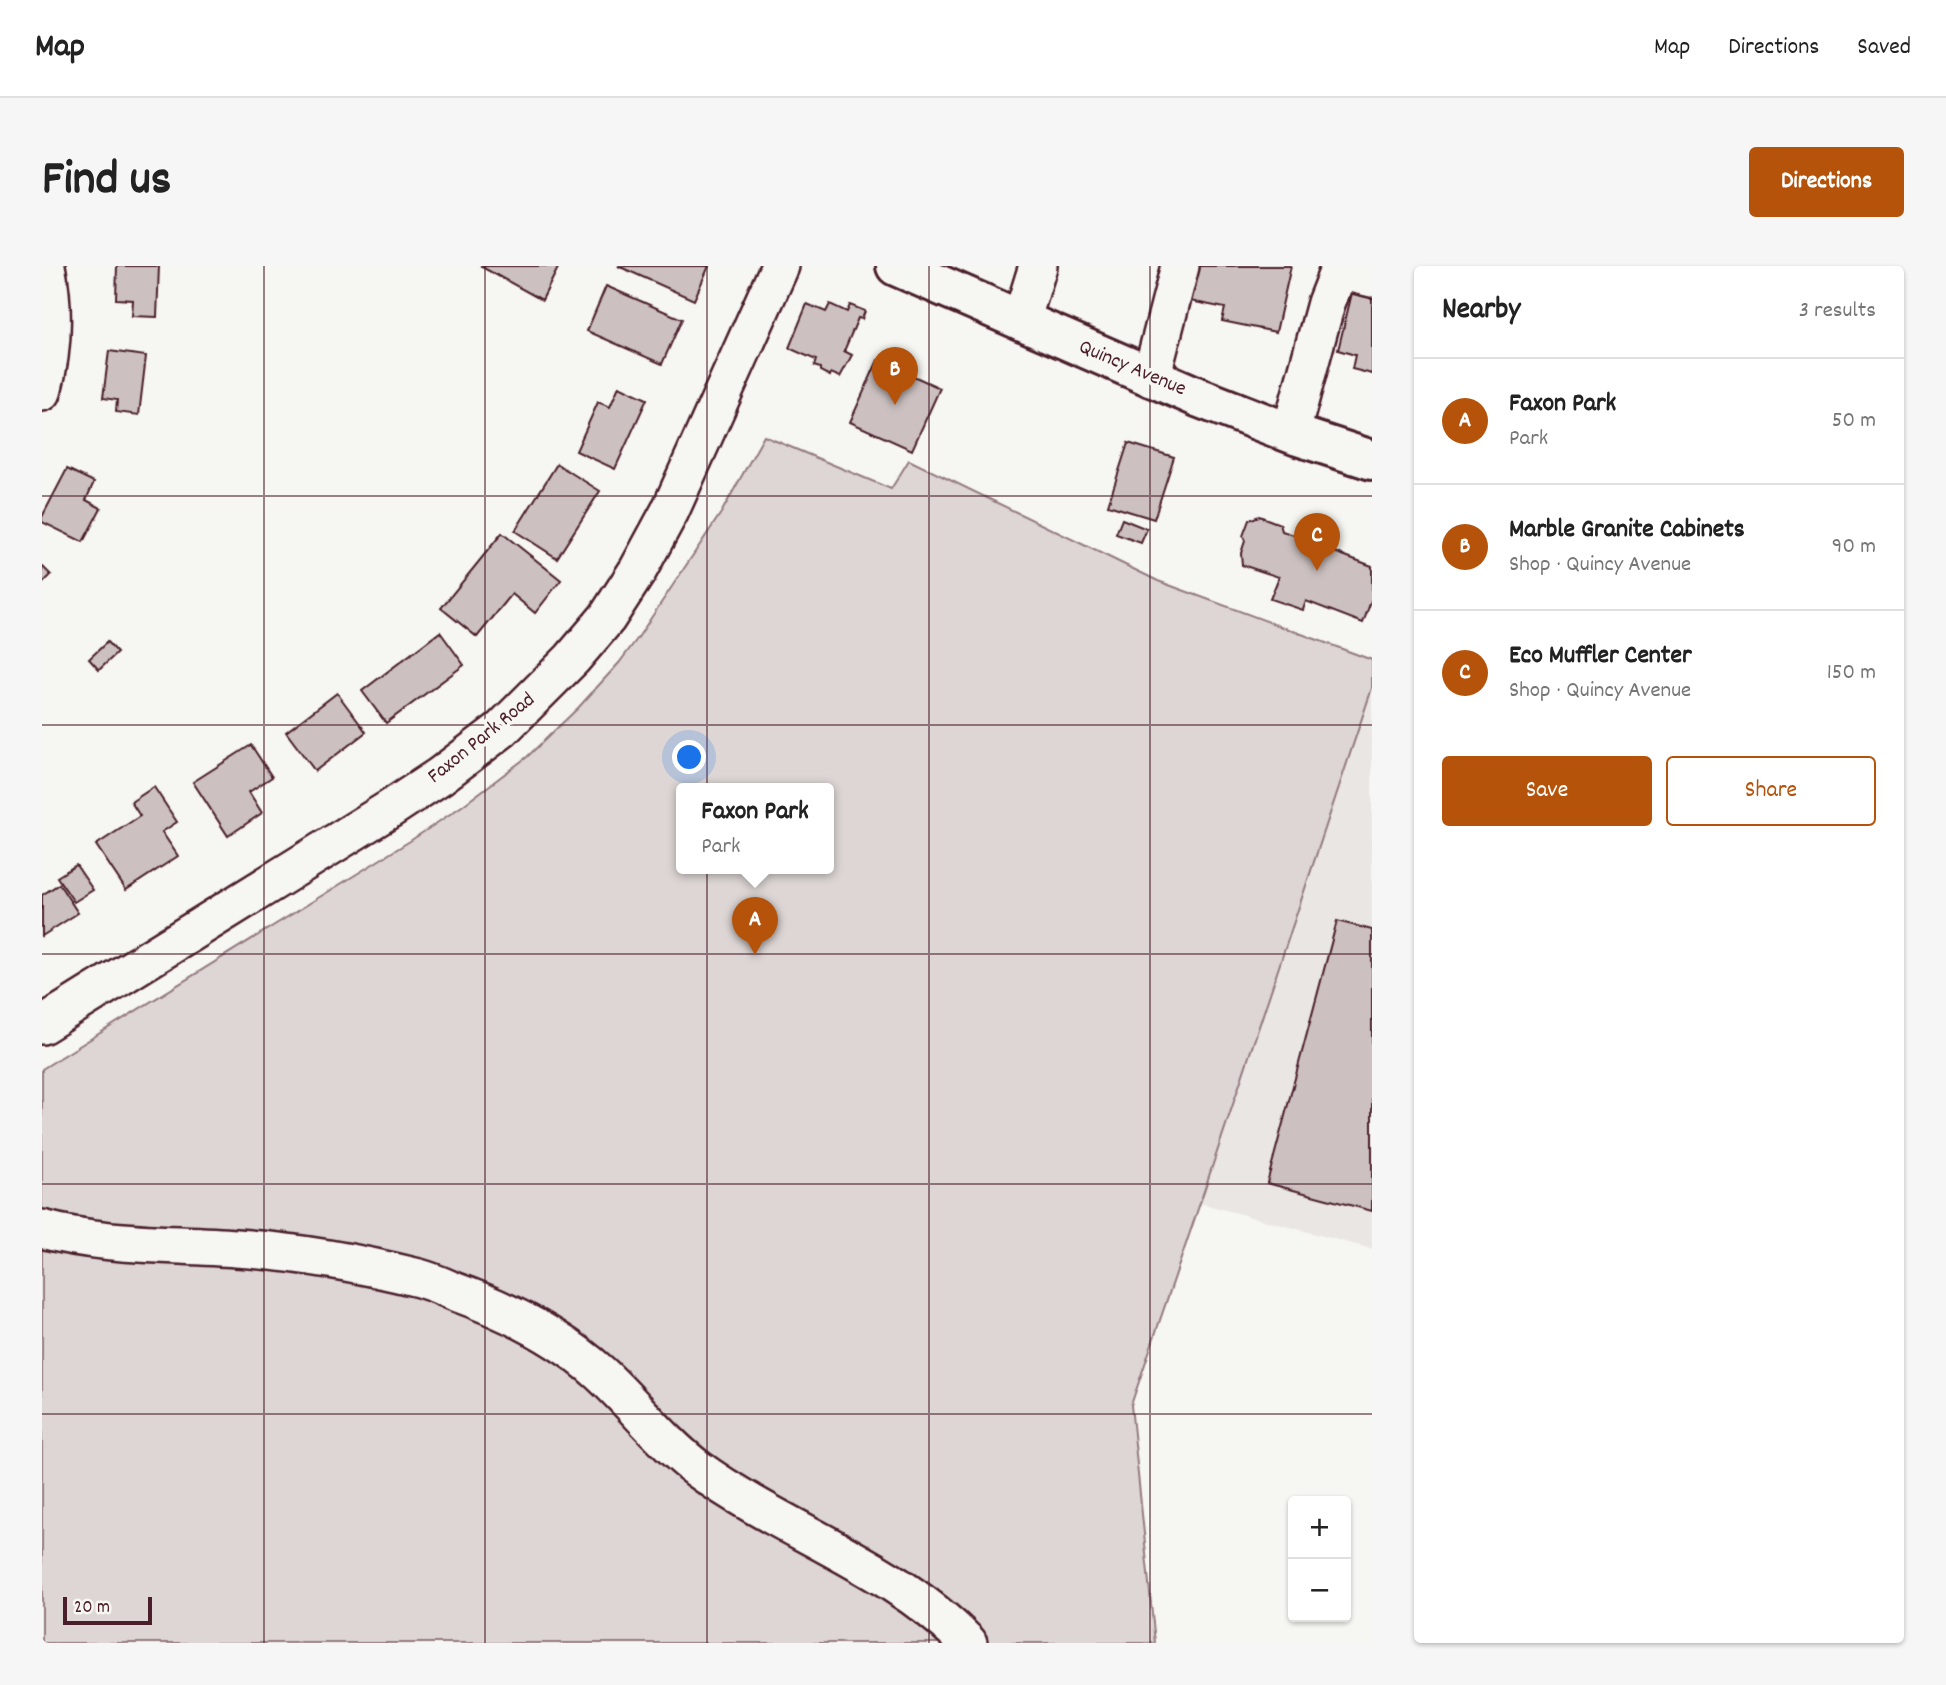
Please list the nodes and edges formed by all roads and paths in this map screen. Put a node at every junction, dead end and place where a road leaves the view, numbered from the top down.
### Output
1 (46, 266) edge
2 (780, 266) edge
3 (1038, 266) edge
4 (1180, 266) edge
5 (909, 269) edge
6 (1372, 278) edge
7 (1021, 321) junction
8 (1152, 378) junction
9 (42, 392) edge
10 (1291, 432) junction
11 (1372, 460) edge
12 (42, 1025) edge
13 (42, 1229) edge
14 (968, 1643) edge

1 - 9 street
2 - 12 street, Faxon Park Road
3 - 7 street
4 - 8 street
5 - 7 main road, Quincy Avenue
6 - 10 street
7 - 8 main road, Quincy Avenue
8 - 10 main road, Quincy Avenue
10 - 11 main road, Quincy Avenue
13 - 14 street

